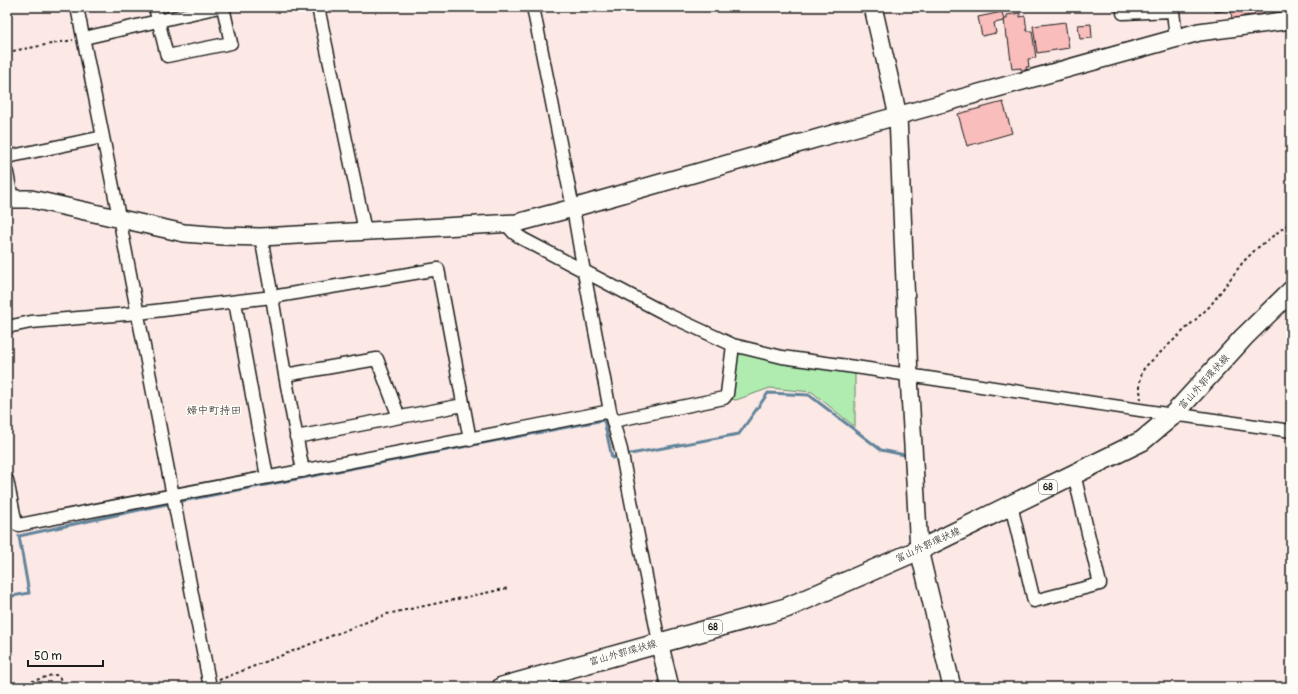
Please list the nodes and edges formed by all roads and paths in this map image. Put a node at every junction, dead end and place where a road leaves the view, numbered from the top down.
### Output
1 (77, 7) edge
2 (155, 7) edge
3 (219, 7) edge
4 (223, 7) edge
5 (318, 7) edge
6 (533, 7) edge
7 (873, 7) edge
8 (1123, 13) dead end
9 (1291, 20) edge
10 (158, 21) junction
11 (84, 38) junction
12 (1176, 39) junction
13 (7, 52) edge
14 (898, 116) junction
15 (103, 137) junction
16 (7, 157) edge
17 (7, 173) edge
18 (9, 199) edge
19 (574, 208) junction
20 (119, 218) junction
21 (1291, 222) edge
22 (504, 223) junction
23 (365, 231) junction
24 (261, 237) junction
25 (584, 272) junction
26 (1291, 291) edge
27 (272, 297) junction
28 (235, 302) junction
29 (138, 313) junction
30 (7, 327) edge
31 (733, 345) junction
32 (285, 375) junction
33 (909, 376) junction
34 (463, 405) junction
35 (1142, 411) junction
36 (611, 416) junction
37 (1173, 416) junction
38 (399, 417) junction
39 (1291, 432) edge
40 (296, 437) junction
41 (470, 440) junction
42 (303, 470) junction
43 (1074, 474) junction
44 (267, 477) junction
45 (7, 480) edge
46 (173, 495) junction
47 (1011, 505) junction
48 (919, 550) junction
49 (509, 588) dead end
50 (659, 642) junction
51 (210, 685) edge
52 (14, 687) edge
53 (60, 687) edge
54 (502, 687) edge
55 (670, 687) edge
56 (952, 687) edge

1 - 11 street
2 - 10 street
3 - 10 street
4 - 10 street
5 - 23 street
6 - 19 street
7 - 14 street
8 - 12 street
9 - 12 street
10 - 11 street
11 - 13 path
11 - 15 street
12 - 14 street
14 - 19 street
14 - 33 street
15 - 16 street
15 - 20 street
17 - 18 street
18 - 20 street
19 - 22 street
19 - 25 street
20 - 24 street
20 - 29 street
21 - 35 path
22 - 23 street
22 - 25 street
23 - 24 street
24 - 27 street
25 - 31 street
25 - 36 street
26 - 37 main road, 富山外郭環状線 / 68
27 - 28 street
27 - 32 street
27 - 34 street
28 - 29 street
28 - 44 street
29 - 30 street
29 - 46 street
31 - 33 street
31 - 36 street
32 - 38 street
32 - 40 street
33 - 35 street
33 - 48 street
34 - 38 street
34 - 41 street
35 - 37 street
36 - 41 street
36 - 50 street
37 - 39 street
37 - 43 main road, 富山外郭環状線 / 68
38 - 40 street
40 - 42 street
41 - 42 street
42 - 44 street
43 - 47 main road, 富山外郭環状線 / 68
43 - 47 street
44 - 46 street
45 - 46 street
46 - 51 street
47 - 48 main road, 富山外郭環状線 / 68
48 - 50 main road, 富山外郭環状線 / 68
48 - 56 street
49 - 51 path
50 - 54 main road, 富山外郭環状線 / 68
50 - 55 street
52 - 53 path

